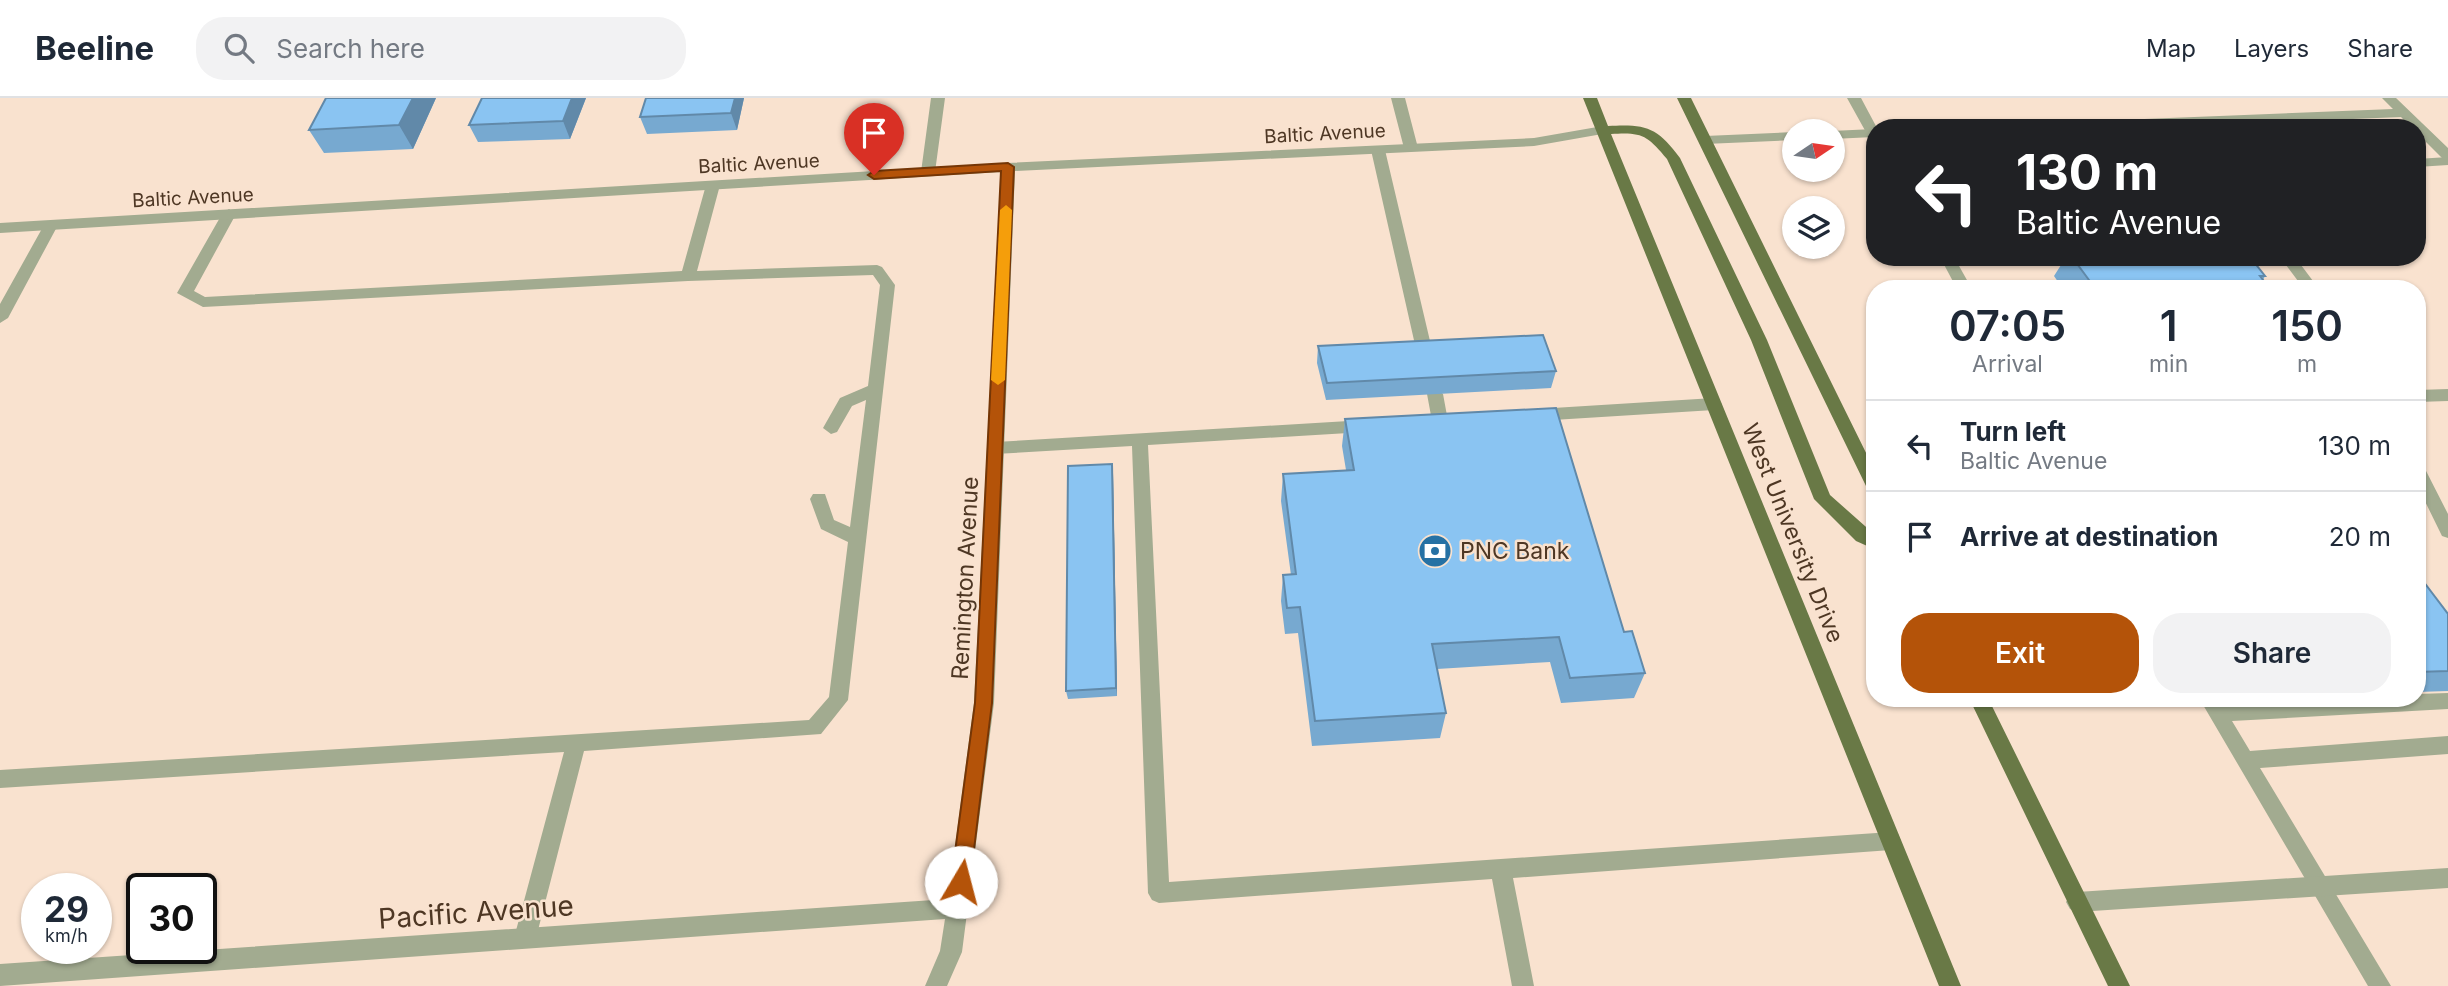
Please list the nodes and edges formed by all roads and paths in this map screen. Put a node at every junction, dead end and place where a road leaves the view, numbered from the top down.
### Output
1 (938, 98) edge
2 (1398, 98) edge
3 (1590, 98) edge
4 (1684, 98) edge
5 (1854, 98) edge
6 (2389, 98) edge
7 (2404, 113) junction
8 (2251, 119) edge
9 (2410, 119) edge
10 (1866, 120) edge
11 (1603, 130) junction
12 (1866, 134) edge
13 (1845, 135) edge
14 (2426, 136) edge
15 (1782, 137) edge
16 (1705, 140) junction
17 (1411, 148) junction
18 (1378, 150) junction
19 (2448, 159) edge
20 (2426, 162) edge
21 (1008, 167) junction
22 (928, 172) junction
23 (713, 185) junction
24 (229, 214) junction
25 (51, 225) junction
26 (0, 228) edge
27 (2294, 266) edge
28 (688, 276) junction
29 (2305, 280) edge
30 (0, 318) edge
31 (1426, 358) edge
32 (875, 389) junction
33 (1435, 394) edge
34 (2448, 395) edge
35 (2426, 396) edge
36 (1714, 404) junction
37 (1522, 416) edge
38 (1441, 421) edge
39 (1386, 425) edge
40 (831, 428) dead end
41 (1140, 440) junction
42 (995, 448) junction
43 (1866, 470) edge
44 (2426, 491) edge
45 (819, 499) dead end
46 (2448, 531) edge
47 (857, 538) junction
48 (1866, 538) edge
49 (2426, 701) edge
50 (2448, 701) edge
51 (1982, 707) edge
52 (2214, 707) edge
53 (576, 744) junction
54 (2448, 746) edge
55 (2246, 760) junction
56 (0, 779) edge
57 (1891, 841) junction
58 (1501, 870) junction
59 (2448, 878) edge
60 (2321, 886) junction
61 (2077, 902) junction
62 (957, 908) junction
63 (525, 938) junction
64 (0, 975) edge
65 (936, 986) edge
66 (1523, 986) edge
67 (1950, 986) edge
68 (2119, 986) edge
69 (2379, 986) edge

1 - 22 street
2 - 17 street
3 - 11 main road, West University Drive
4 - 16 main road
5 - 10 street
6 - 7 street
7 - 8 street
7 - 9 street
11 - 17 street, Baltic Avenue
11 - 36 main road, West University Drive
11 - 48 main road
12 - 13 street
14 - 19 street
15 - 16 street
16 - 43 main road
17 - 18 street, Baltic Avenue
18 - 21 street, Baltic Avenue
18 - 31 street
19 - 20 street
21 - 22 street, Baltic Avenue
21 - 42 street, Remington Avenue
22 - 23 street, Baltic Avenue
23 - 24 street, Baltic Avenue
23 - 28 street
24 - 25 street, Baltic Avenue
24 - 28 street
25 - 26 street, Baltic Avenue
25 - 30 street
27 - 29 street
28 - 32 street
32 - 40 street
32 - 47 street
33 - 38 street
34 - 35 street
36 - 37 street
36 - 57 main road, West University Drive
39 - 41 street
41 - 42 street
41 - 58 street
42 - 62 street, Remington Avenue
44 - 46 street
45 - 47 street
47 - 53 street
49 - 50 street
51 - 61 main road
52 - 55 street
53 - 56 street
53 - 63 street
54 - 55 street
55 - 60 street
57 - 58 street
57 - 67 main road, West University Drive
58 - 66 street
59 - 60 street
60 - 61 street
60 - 69 street
61 - 68 main road
62 - 63 street, Pacific Avenue
62 - 65 street, Remington Avenue
63 - 64 street, Pacific Avenue

